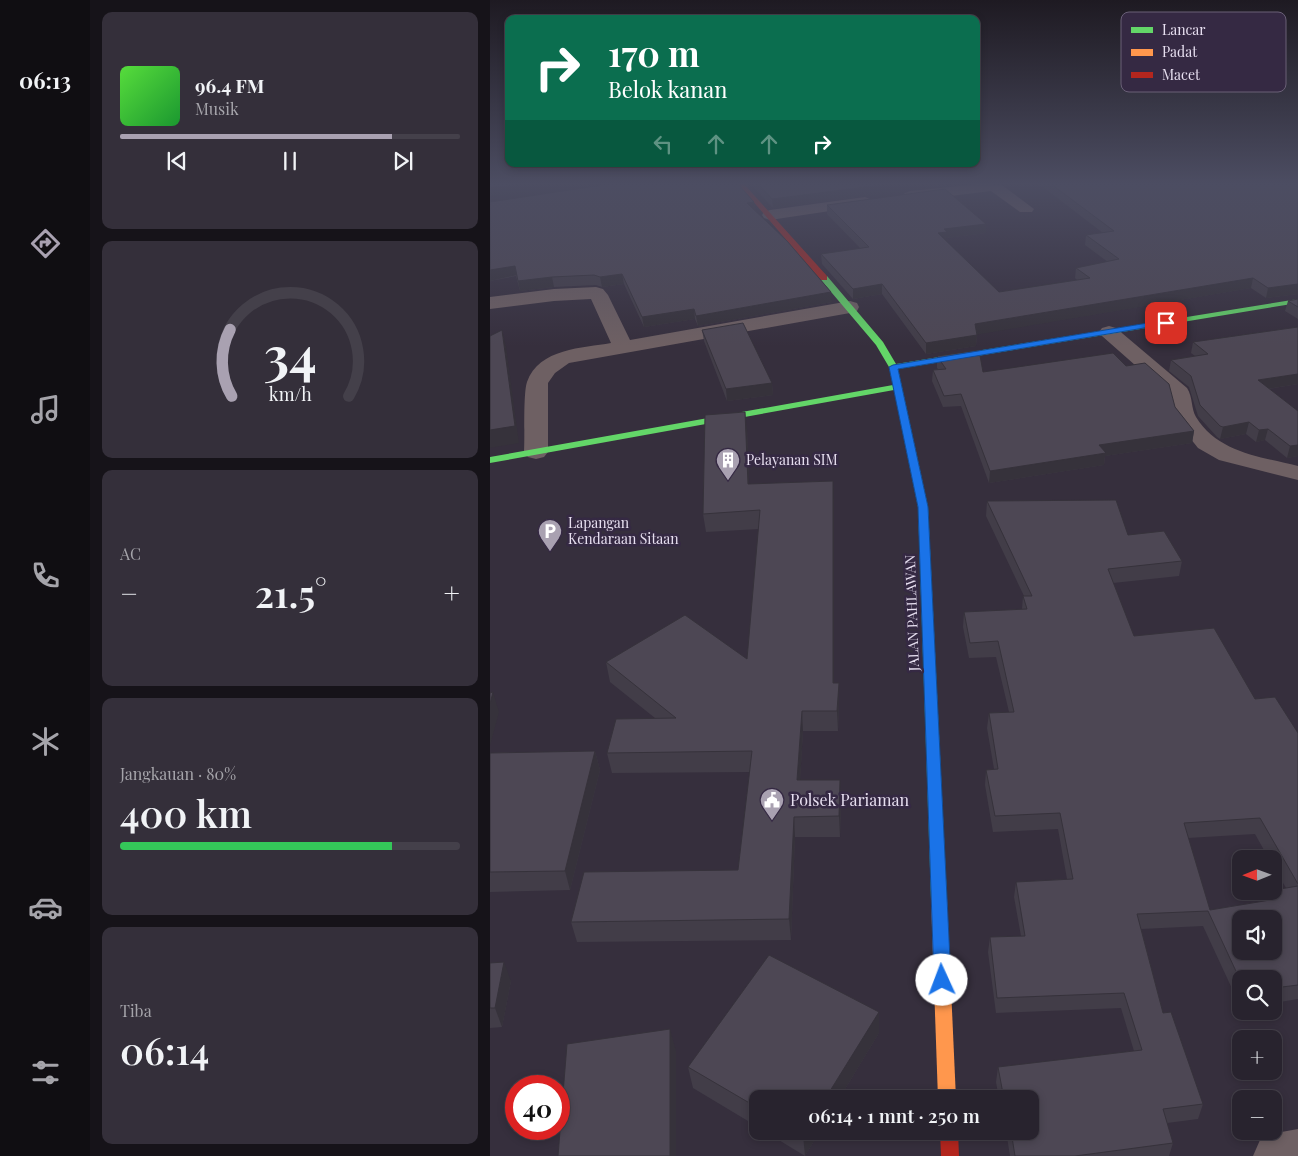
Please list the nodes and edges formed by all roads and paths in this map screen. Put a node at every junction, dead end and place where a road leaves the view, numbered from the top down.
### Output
1 (791, 238) edge
2 (1298, 301) edge
3 (490, 303) edge
4 (850, 307) junction
5 (1109, 332) junction
6 (623, 347) junction
7 (893, 367) junction
8 (897, 387) junction
9 (536, 452) junction
10 (490, 460) edge
11 (1298, 473) edge
12 (947, 1090) edge
13 (949, 1140) edge
14 (1298, 1152) edge
15 (950, 1156) edge
16 (1276, 1156) edge

1 - 4 street, JALAN PAHLAWAN
2 - 5 street
3 - 6 street
4 - 6 street
4 - 7 street, JALAN PAHLAWAN
5 - 7 street
5 - 11 street
6 - 9 street
7 - 8 street, JALAN PAHLAWAN
8 - 9 street
8 - 12 street, JALAN PAHLAWAN
9 - 10 street
13 - 15 street
14 - 16 street

